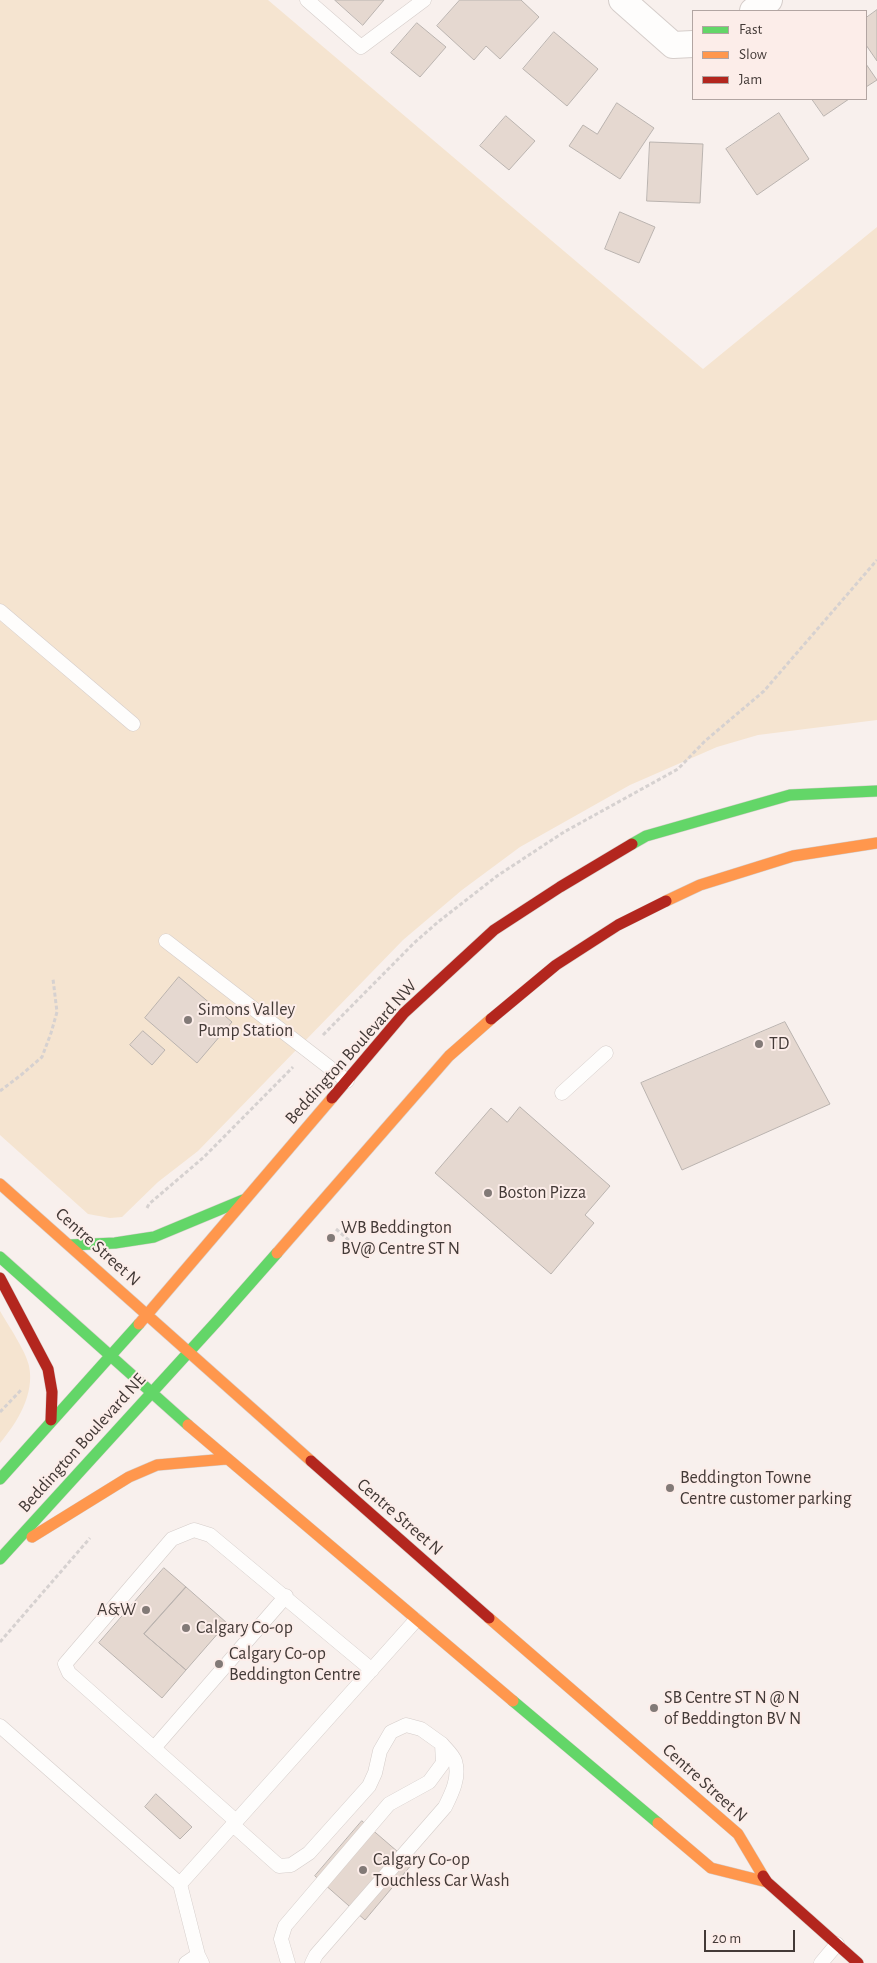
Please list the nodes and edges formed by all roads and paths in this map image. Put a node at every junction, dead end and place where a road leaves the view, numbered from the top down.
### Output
1 (307, 0) edge
2 (424, 0) edge
3 (622, 0) edge
4 (768, 0) edge
5 (754, 10) edge
6 (692, 44) edge
7 (877, 560) edge
8 (0, 612) edge
9 (133, 724) dead end
10 (678, 769) dead end
11 (877, 791) edge
12 (877, 843) edge
13 (166, 941) dead end
14 (53, 979) dead end
15 (606, 1053) dead end
16 (347, 1081) junction
17 (0, 1091) edge
18 (562, 1093) dead end
19 (0, 1184) edge
20 (247, 1198) junction
21 (70, 1245) junction
22 (0, 1257) edge
23 (0, 1278) edge
24 (147, 1316) junction
25 (188, 1353) junction
26 (111, 1356) junction
27 (23, 1388) dead end
28 (152, 1393) junction
29 (0, 1412) edge
30 (51, 1420) junction
31 (226, 1459) junction
32 (0, 1479) edge
33 (94, 1534) dead end
34 (2, 1557) edge
35 (286, 1596) junction
36 (416, 1620) junction
37 (0, 1642) edge
38 (372, 1670) junction
39 (0, 1726) edge
40 (442, 1744) junction
41 (154, 1748) junction
42 (234, 1823) junction
43 (767, 1882) junction
44 (180, 1884) junction
45 (837, 1944) junction
46 (195, 1960) edge
47 (288, 1963) edge
48 (312, 1963) edge
49 (821, 1963) edge
50 (858, 1963) edge

1 - 2 lane
3 - 6 street
4 - 5 street
7 - 10 path
8 - 9 lane
11 - 16 main road, Beddington Boulevard NW
12 - 25 main road
13 - 16 lane
14 - 17 path
15 - 18 lane
16 - 20 main road, Beddington Boulevard NW
19 - 21 main road, Centre Street N
20 - 21 main road
20 - 24 main road, Beddington Boulevard NW
21 - 24 main road, Centre Street N
22 - 26 main road, Centre Street N
23 - 30 main road
24 - 25 main road, Centre Street N
24 - 26 main road, Beddington Boulevard NE
25 - 28 main road, Beddington Boulevard NE
25 - 43 main road, Centre Street N
26 - 28 main road, Centre Street N
26 - 30 main road, Beddington Boulevard NE
27 - 29 path
28 - 31 main road, Centre Street N
28 - 34 main road, Beddington Boulevard NE
30 - 32 main road, Beddington Boulevard NE
31 - 34 main road
31 - 36 main road, Centre Street N
33 - 37 path
35 - 38 lane
35 - 41 lane
35 - 41 lane
36 - 38 lane
36 - 43 main road, Centre Street N
38 - 42 lane
39 - 44 lane
40 - 42 lane
40 - 47 lane
40 - 48 lane
41 - 42 lane
42 - 44 lane
43 - 45 main road, Centre Street N
44 - 46 lane
45 - 49 lane
45 - 50 main road, Centre Street N

